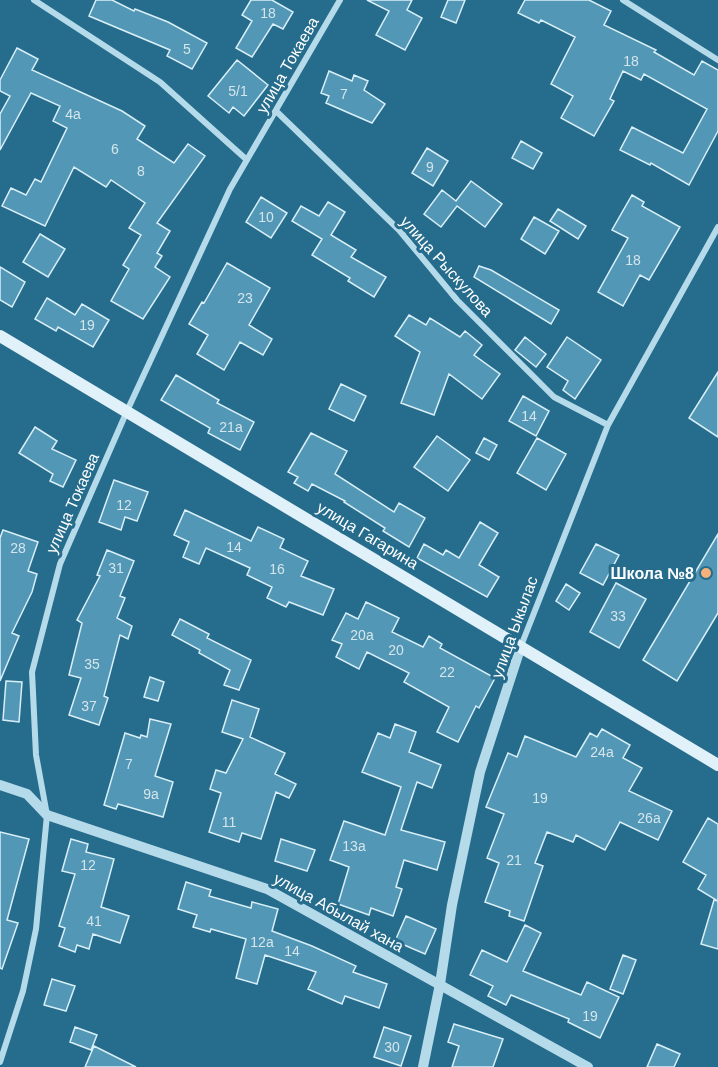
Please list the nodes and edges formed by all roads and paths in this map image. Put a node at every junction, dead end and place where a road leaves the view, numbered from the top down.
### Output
1 (34, 0) edge
2 (340, 0) edge
3 (623, 0) edge
4 (718, 60) edge
5 (276, 111) junction
6 (247, 160) junction
7 (718, 227) edge
8 (0, 336) edge
9 (127, 411) junction
10 (608, 425) junction
11 (521, 646) junction
12 (718, 765) edge
13 (0, 785) edge
14 (47, 815) junction
15 (440, 984) junction
16 (0, 1062) edge
17 (423, 1067) edge
18 (588, 1067) edge

1 - 6 street
2 - 5 street, улица Токаева
3 - 4 street
5 - 6 street, улица Токаева
5 - 10 street, улица Рыскулова
6 - 9 street, улица Токаева
7 - 10 street, улица Ыкылас
8 - 9 main road, улица Гагарина
9 - 11 main road, улица Гагарина
9 - 14 street, улица Токаева
10 - 11 street, улица Ыкылас
11 - 12 main road, улица Гагарина
11 - 15 street, улица Ыкылас
13 - 14 street, улица Абылай хана
14 - 15 street, улица Абылай хана
14 - 16 street, улица Токаева
15 - 17 street, улица Ыкылас
15 - 18 street, улица Абылай хана

